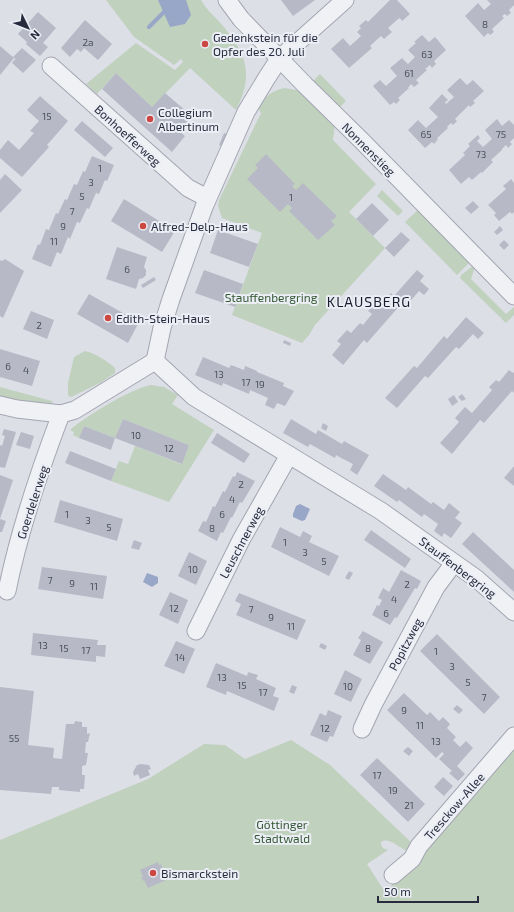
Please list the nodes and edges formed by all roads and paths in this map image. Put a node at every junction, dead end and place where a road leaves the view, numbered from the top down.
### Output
1 (227, 0) edge
2 (344, 0) edge
3 (280, 59) junction
4 (51, 66) dead end
5 (207, 198) junction
6 (514, 296) edge
7 (155, 361) junction
8 (0, 405) edge
9 (61, 414) junction
10 (289, 454) junction
11 (454, 563) junction
12 (7, 591) dead end
13 (514, 612) edge
14 (196, 631) dead end
15 (362, 729) dead end
16 (514, 736) edge
17 (393, 875) dead end

1 - 3 street, Nonnenstieg
2 - 3 street
3 - 5 street
3 - 6 street, Nonnenstieg
4 - 5 street, Bonhoefferweg
5 - 7 street
7 - 9 street
7 - 10 street, Stauffenbergring
8 - 9 street
9 - 12 street, Goerdelerweg
10 - 11 street, Stauffenbergring
10 - 14 street, Leuschnerweg
11 - 13 street, Stauffenbergring
11 - 15 street, Popitzweg
16 - 17 street, Tresckow-Allee

